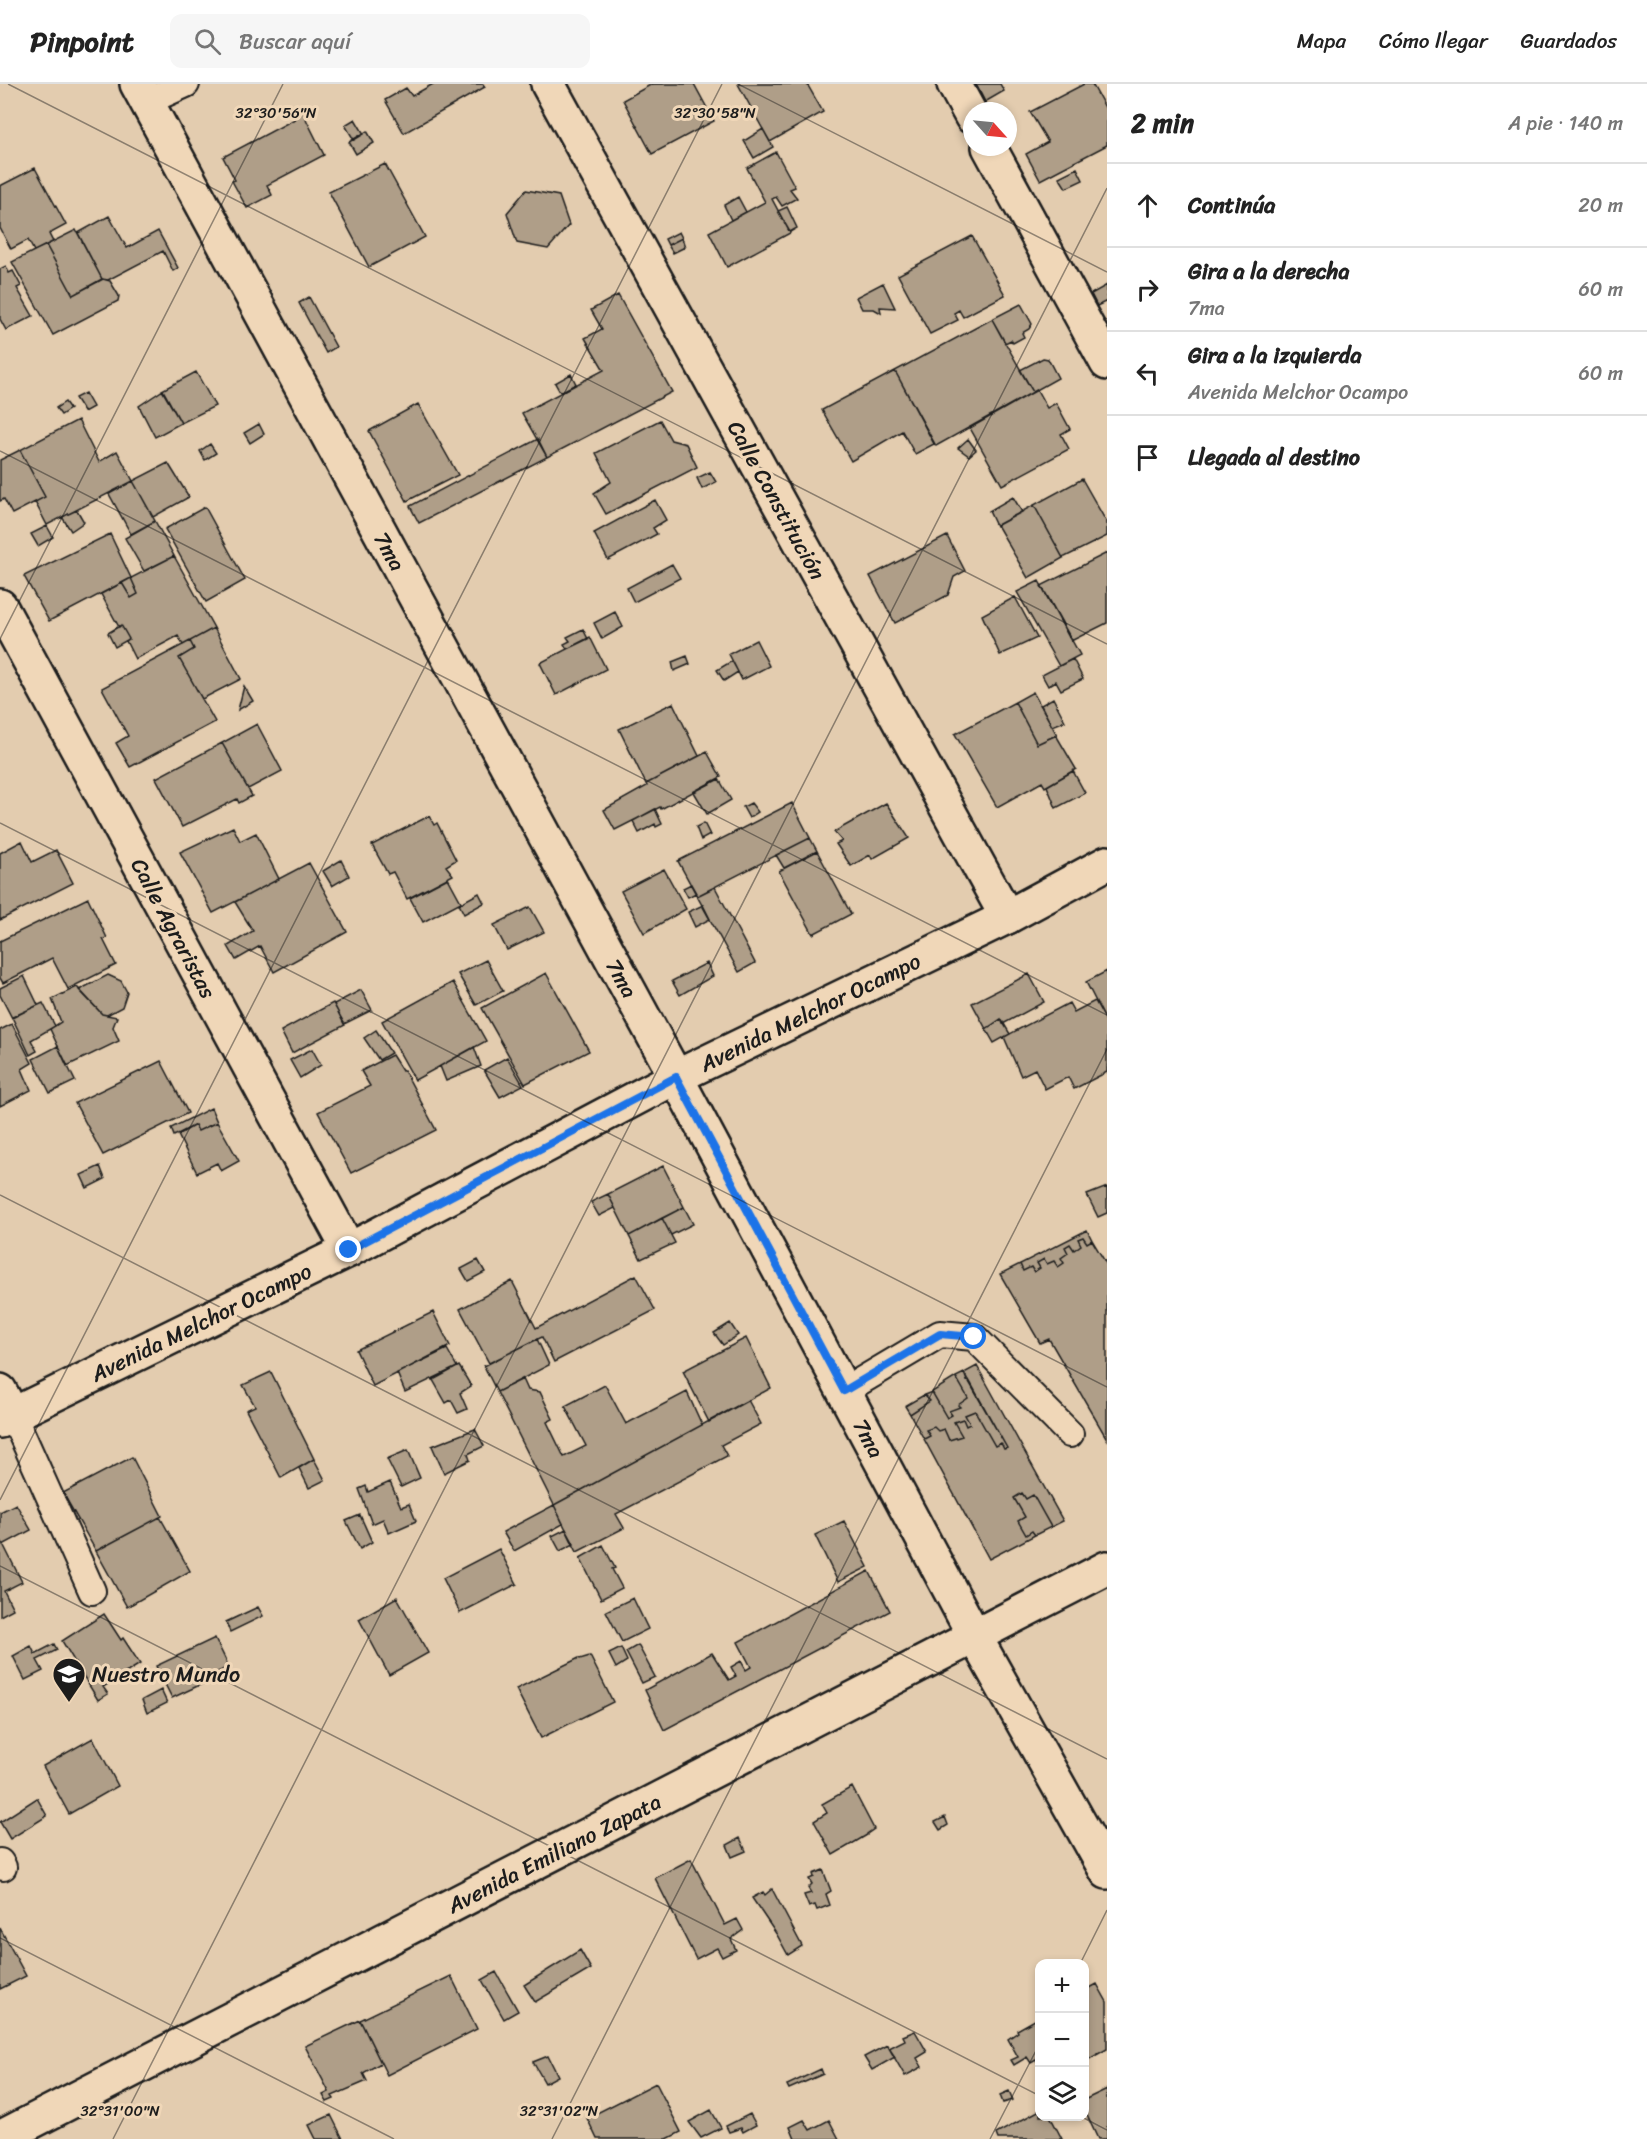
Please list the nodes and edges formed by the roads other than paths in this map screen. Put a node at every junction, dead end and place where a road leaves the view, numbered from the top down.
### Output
1 (186, 84) edge
2 (548, 84) edge
3 (954, 84) edge
4 (141, 93) edge
5 (964, 102) edge
6 (994, 156) edge
7 (1107, 363) edge
8 (0, 606) edge
9 (1107, 863) edge
10 (1007, 917) junction
11 (676, 1077) junction
12 (349, 1250) junction
13 (844, 1391) junction
14 (4, 1409) edge
15 (1070, 1434) dead end
16 (1107, 1568) edge
17 (92, 1591) dead end
18 (975, 1636) junction
19 (1107, 1872) edge
20 (0, 2138) edge

1 - 4 lane
2 - 10 street, Calle Constitución
3 - 5 street
4 - 11 street, 7ma
6 - 7 street
8 - 12 street, Calle Agraristas
9 - 10 street, Avenida Melchor Ocampo
10 - 11 street, Avenida Melchor Ocampo
11 - 12 street, Avenida Melchor Ocampo
11 - 13 street, 7ma
12 - 14 street, Avenida Melchor Ocampo
13 - 15 lane
13 - 18 street, 7ma
14 - 17 lane
16 - 18 street, Avenida Emiliano Zapata
18 - 19 street, 7ma
18 - 20 street, Avenida Emiliano Zapata

